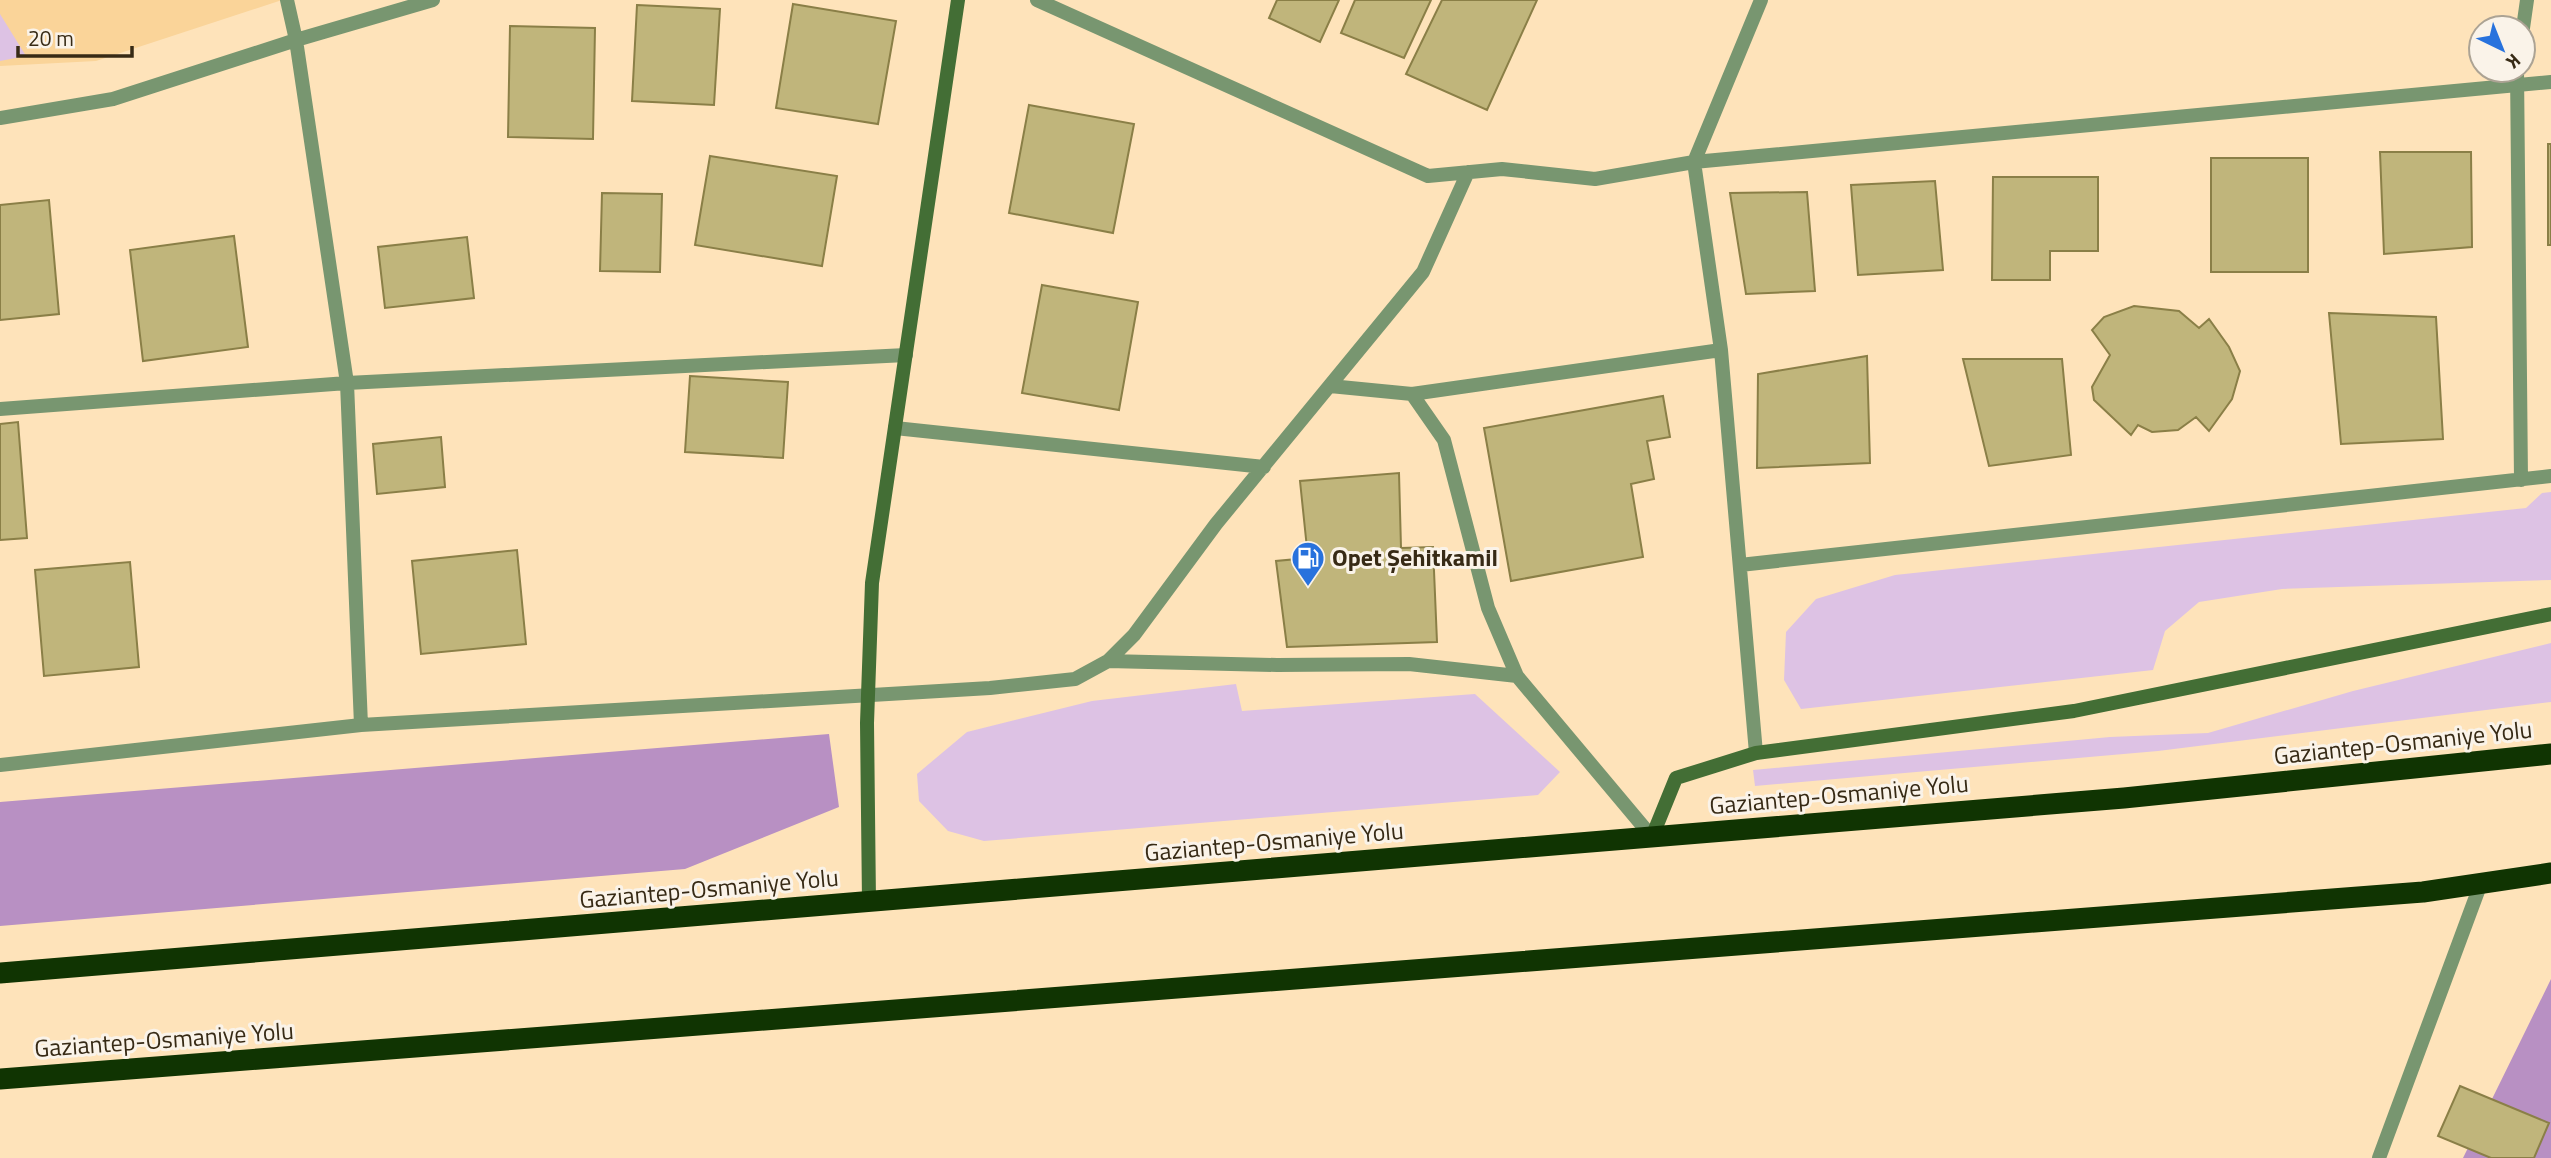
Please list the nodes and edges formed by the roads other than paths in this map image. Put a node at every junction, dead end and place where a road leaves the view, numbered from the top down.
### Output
1 (287, 0) edge
2 (433, 0) edge
3 (958, 0) edge
4 (1037, 0) edge
5 (1761, 0) edge
6 (296, 40) junction
7 (2551, 82) edge
8 (2515, 86) junction
9 (0, 118) edge
10 (1694, 162) junction
11 (1468, 172) junction
12 (1721, 350) junction
13 (906, 355) junction
14 (347, 383) junction
15 (1330, 386) junction
16 (1412, 394) junction
17 (0, 409) edge
18 (895, 428) junction
19 (1264, 467) junction
20 (2551, 476) edge
21 (2521, 480) junction
22 (1740, 565) junction
23 (2551, 614) edge
24 (1108, 661) junction
25 (1517, 676) junction
26 (869, 693) junction
27 (361, 725) junction
28 (1756, 753) junction
29 (2551, 754) edge
30 (0, 765) edge
31 (1652, 837) junction
32 (2551, 873) edge
33 (2482, 883) junction
34 (869, 902) junction
35 (0, 973) edge
36 (0, 1079) edge
37 (2379, 1158) edge

1 - 6 street
2 - 6 street
3 - 13 street
4 - 11 street
5 - 10 street
6 - 9 street
6 - 14 street
7 - 8 street
8 - 10 street
8 - 21 street
10 - 11 street
10 - 12 street
11 - 15 street
12 - 16 street
12 - 22 street
13 - 14 street
13 - 18 street
14 - 17 street
14 - 27 street
15 - 16 street
15 - 19 street
16 - 25 street
18 - 19 street
18 - 26 street
19 - 24 street
20 - 21 street
21 - 22 street
22 - 28 street
23 - 28 street
24 - 25 street
24 - 26 street
25 - 31 street
26 - 27 street
26 - 34 street
27 - 30 street
28 - 31 street
29 - 31 highway, Gaziantep-Osmaniye Yolu
31 - 34 highway, Gaziantep-Osmaniye Yolu
32 - 33 highway, Gaziantep-Osmaniye Yolu
33 - 36 highway, Gaziantep-Osmaniye Yolu
33 - 37 street
34 - 35 highway, Gaziantep-Osmaniye Yolu

